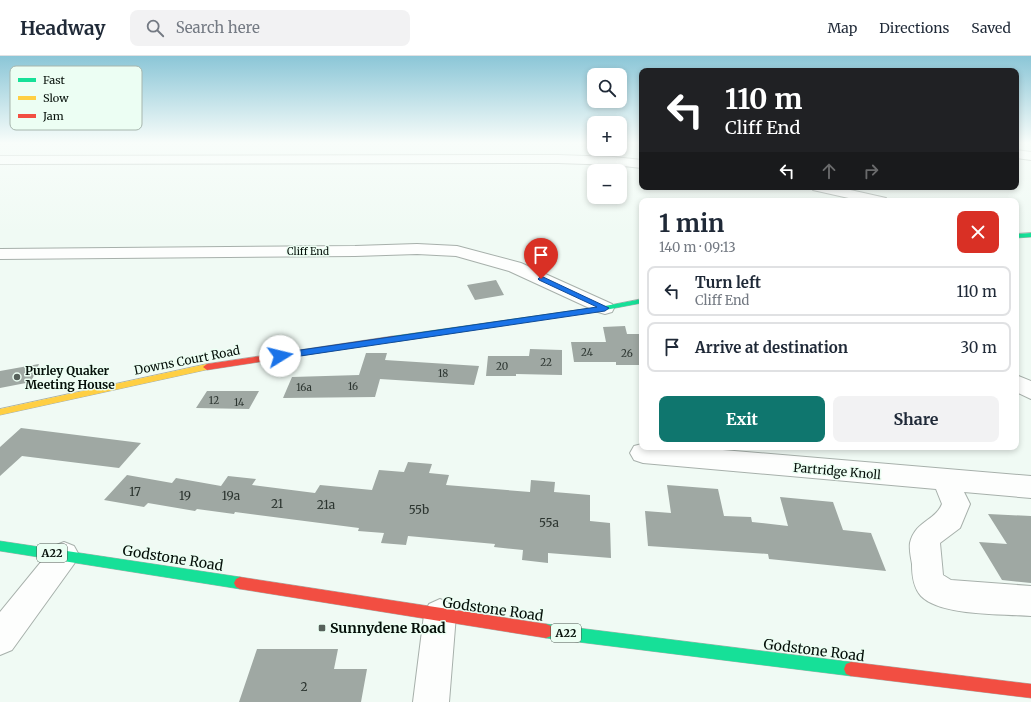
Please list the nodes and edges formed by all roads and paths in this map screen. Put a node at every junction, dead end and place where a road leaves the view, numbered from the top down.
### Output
1 (832, 190) edge
2 (868, 198) edge
3 (1031, 235) edge
4 (1019, 236) edge
5 (0, 254) edge
6 (639, 302) edge
7 (605, 308) junction
8 (1019, 384) edge
9 (1031, 391) edge
10 (0, 412) edge
11 (643, 453) dead end
12 (945, 481) junction
13 (1031, 488) edge
14 (0, 546) edge
15 (64, 555) junction
16 (1031, 601) edge
17 (440, 615) junction
18 (0, 638) edge
19 (1031, 691) edge
20 (431, 702) edge

1 - 2 street
3 - 4 main road
5 - 7 street, Cliff End
6 - 7 main road, Downs Court Road
7 - 10 main road, Downs Court Road
8 - 9 street
11 - 12 street, Partridge Knoll
12 - 13 street, Partridge Knoll
12 - 16 street
14 - 15 main road, Godstone Road / A22
15 - 17 main road, Godstone Road / A22
15 - 18 street
17 - 19 main road, Godstone Road / A22
17 - 20 street

